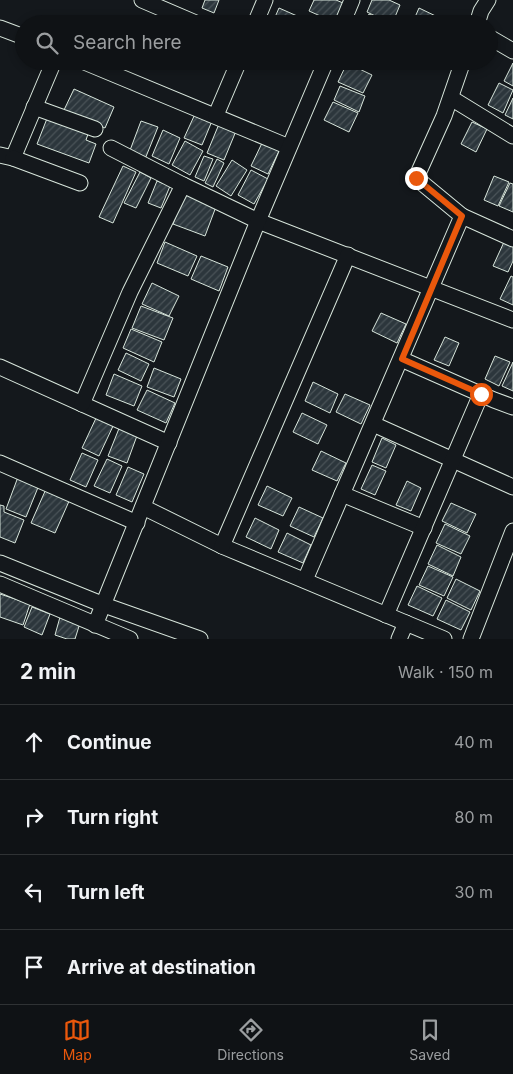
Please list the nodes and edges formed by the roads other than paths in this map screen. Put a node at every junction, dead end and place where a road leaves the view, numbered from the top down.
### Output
1 (142, 0) edge
2 (265, 0) edge
3 (352, 0) edge
4 (488, 0) edge
5 (177, 15) edge
6 (259, 15) edge
7 (346, 15) edge
8 (480, 15) edge
9 (0, 28) edge
10 (15, 34) edge
11 (498, 42) edge
12 (513, 51) edge
13 (50, 70) edge
14 (104, 70) edge
15 (235, 70) edge
16 (322, 70) edge
17 (461, 70) edge
18 (451, 98) junction
19 (34, 107) junction
20 (216, 116) junction
21 (95, 129) dead end
22 (513, 136) edge
23 (289, 147) junction
24 (111, 148) dead end
25 (6, 156) edge
26 (80, 182) dead end
27 (183, 185) junction
28 (462, 216) junction
29 (258, 221) junction
30 (513, 239) edge
31 (348, 255) junction
32 (432, 288) junction
33 (513, 320) edge
34 (402, 359) junction
35 (0, 367) edge
36 (481, 394) junction
37 (82, 404) junction
38 (513, 407) edge
39 (373, 424) junction
40 (169, 443) junction
41 (452, 460) junction
42 (0, 463) edge
43 (513, 487) edge
44 (342, 494) junction
45 (143, 506) junction
46 (137, 523) junction
47 (424, 528) junction
48 (513, 531) edge
49 (222, 546) junction
50 (0, 563) edge
51 (305, 580) junction
52 (0, 584) edge
53 (104, 605) junction
54 (130, 614) junction
55 (386, 614) junction
56 (406, 623) junction
57 (95, 625) junction
58 (123, 638) edge
59 (200, 639) edge
60 (399, 639) edge
61 (444, 639) edge
62 (471, 639) edge

1 - 5 street
2 - 6 street
3 - 7 street
4 - 8 street
9 - 10 street
11 - 12 street
13 - 19 street
14 - 20 street
15 - 20 street
16 - 23 street
17 - 18 street
18 - 22 street
18 - 28 street
19 - 21 street
19 - 25 street
20 - 23 street
23 - 29 street
24 - 27 street
25 - 26 street
27 - 29 street
27 - 37 street
28 - 30 street
28 - 32 street
29 - 31 street
29 - 40 street
31 - 32 street
31 - 49 street
32 - 33 street
32 - 34 street
34 - 36 street
34 - 39 street
35 - 37 street
36 - 38 street
36 - 41 street
37 - 40 street
39 - 41 street
39 - 44 street
40 - 45 street
41 - 43 street
41 - 47 street
42 - 46 street
44 - 47 street
44 - 51 street
45 - 46 street
45 - 49 street
46 - 53 street
47 - 55 street
48 - 62 street
49 - 51 street
50 - 53 street
51 - 55 street
52 - 57 street
53 - 54 street
53 - 57 street
54 - 58 street
54 - 59 street
55 - 56 street
56 - 60 street
56 - 61 street
57 - 58 street

